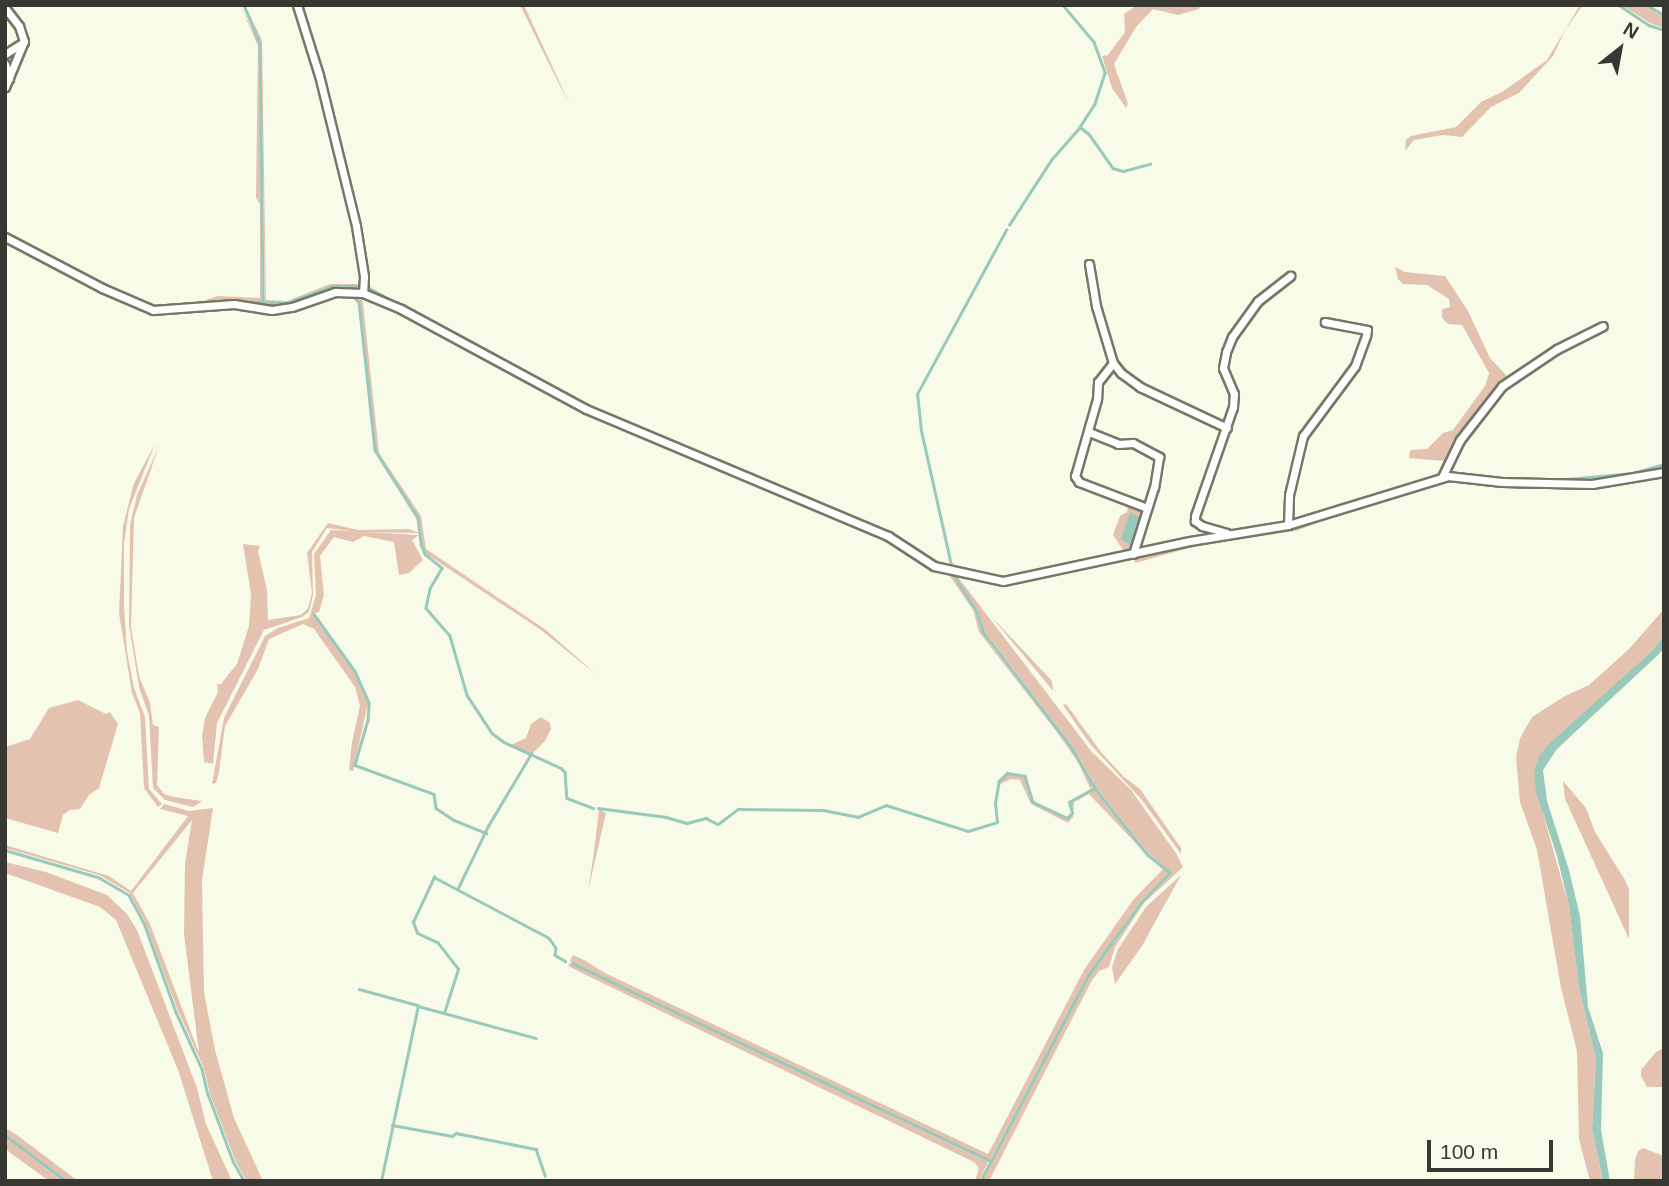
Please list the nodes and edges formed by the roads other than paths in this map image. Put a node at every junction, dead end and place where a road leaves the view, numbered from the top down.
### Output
1 (297, 5) edge
2 (5, 8) edge
3 (24, 41) junction
4 (5, 54) edge
5 (5, 64) edge
6 (10, 78) junction
7 (5, 87) edge
8 (5, 237) edge
9 (1089, 264) dead end
10 (1290, 276) dead end
11 (363, 293) junction
12 (1325, 322) dead end
13 (1603, 326) dead end
14 (1113, 363) junction
15 (1227, 428) junction
16 (1088, 432) junction
17 (1664, 472) edge
18 (1442, 477) junction
19 (1147, 508) junction
20 (1288, 525) junction
21 (1231, 534) junction
22 (1133, 554) junction

1 - 11 street
2 - 3 street
3 - 4 street
3 - 6 street
5 - 6 street
6 - 7 street
8 - 11 street
9 - 14 street
10 - 15 street
11 - 22 street
12 - 20 street
13 - 18 street
14 - 15 street
14 - 16 street
15 - 21 street
16 - 19 street
16 - 19 street
17 - 18 street
18 - 20 street
19 - 22 street
20 - 21 street
21 - 22 street

